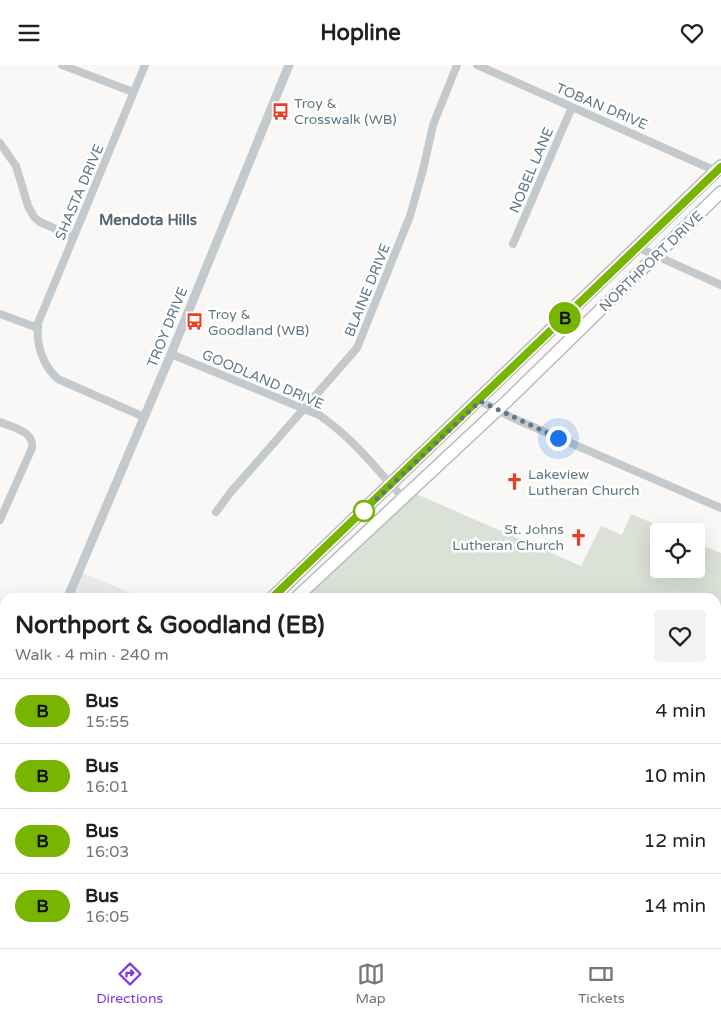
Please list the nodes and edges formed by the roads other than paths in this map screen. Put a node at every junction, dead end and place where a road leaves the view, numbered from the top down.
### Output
1 (62, 65) edge
2 (145, 65) edge
3 (289, 65) edge
4 (457, 65) edge
5 (477, 65) edge
6 (133, 92) junction
7 (572, 107) junction
8 (0, 143) edge
9 (719, 169) edge
10 (721, 192) edge
11 (74, 237) junction
12 (513, 244) dead end
13 (637, 247) junction
14 (655, 256) junction
15 (721, 285) edge
16 (0, 313) edge
17 (38, 328) junction
18 (171, 354) junction
19 (480, 401) junction
20 (305, 409) junction
21 (497, 410) junction
22 (144, 417) junction
23 (0, 422) edge
24 (391, 485) junction
25 (404, 499) junction
26 (721, 508) edge
27 (216, 512) dead end
28 (0, 520) edge
29 (70, 593) edge
30 (277, 593) edge
31 (301, 593) edge

1 - 6 street
2 - 6 street, SHASTA DRIVE
3 - 18 street, TROY DRIVE
4 - 20 street, BLAINE DRIVE
5 - 7 street, TOBAN DRIVE
6 - 11 street, SHASTA DRIVE
7 - 9 street, TOBAN DRIVE
7 - 12 street, NOBEL LANE
8 - 11 street
9 - 13 main road, NORTHPORT DRIVE
10 - 14 main road, NORTHPORT DRIVE
11 - 17 street, SHASTA DRIVE
13 - 14 street
13 - 19 main road, NORTHPORT DRIVE
14 - 15 street
14 - 21 main road, NORTHPORT DRIVE
16 - 17 street
17 - 22 street
18 - 20 street, GOODLAND DRIVE
18 - 22 street, TROY DRIVE
19 - 21 street
19 - 24 main road, NORTHPORT DRIVE
20 - 24 street, GOODLAND DRIVE
20 - 27 street, BLAINE DRIVE
21 - 25 main road, NORTHPORT DRIVE
21 - 26 street
22 - 29 street, TROY DRIVE
23 - 28 street
24 - 25 street, GOODLAND DRIVE
24 - 30 main road, NORTHPORT DRIVE
25 - 31 main road, NORTHPORT DRIVE

